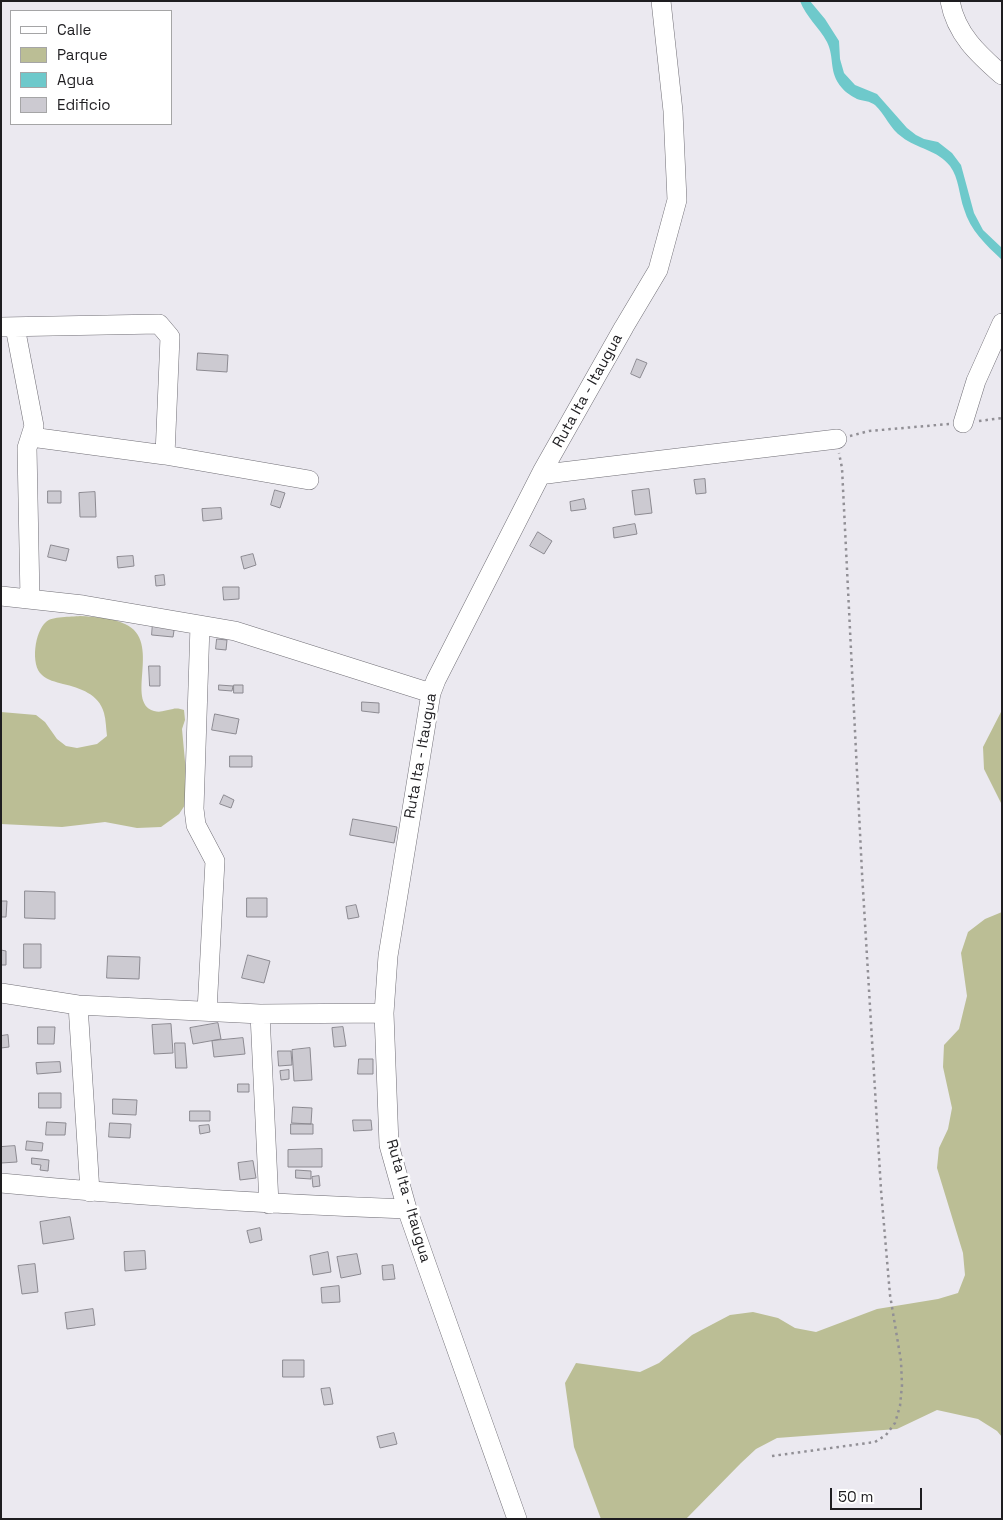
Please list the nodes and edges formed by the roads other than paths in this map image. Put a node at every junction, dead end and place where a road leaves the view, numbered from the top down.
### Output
1 (661, 1) edge
2 (950, 1) edge
3 (1002, 75) edge
4 (1002, 323) edge
5 (8, 327) edge
6 (963, 423) road end
7 (31, 437) junction
8 (837, 439) road end
9 (165, 455) junction
10 (542, 472) junction
11 (309, 480) dead end
12 (1, 596) edge
13 (30, 599) junction
14 (200, 625) junction
15 (431, 693) junction
16 (1, 993) edge
17 (78, 1004) junction
18 (206, 1011) junction
19 (384, 1013) junction
20 (260, 1014) junction
21 (1, 1184) edge
22 (90, 1192) junction
23 (269, 1204) junction
24 (407, 1209) junction
25 (517, 1519) edge

1 - 10 street, Ruta Ita - Itaugua
2 - 3 street
4 - 6 street
5 - 7 street
5 - 9 street
7 - 9 street
7 - 13 street
8 - 10 street
9 - 11 street
10 - 15 street, Ruta Ita - Itaugua
12 - 13 street
13 - 14 street
14 - 15 street
14 - 18 street
15 - 19 street, Ruta Ita - Itaugua
16 - 17 street
17 - 18 street
17 - 22 street
18 - 20 street
19 - 20 street
19 - 24 street, Ruta Ita - Itaugua
20 - 23 street
21 - 22 street
22 - 23 street
23 - 24 street
24 - 25 street, Ruta Ita - Itaugua

